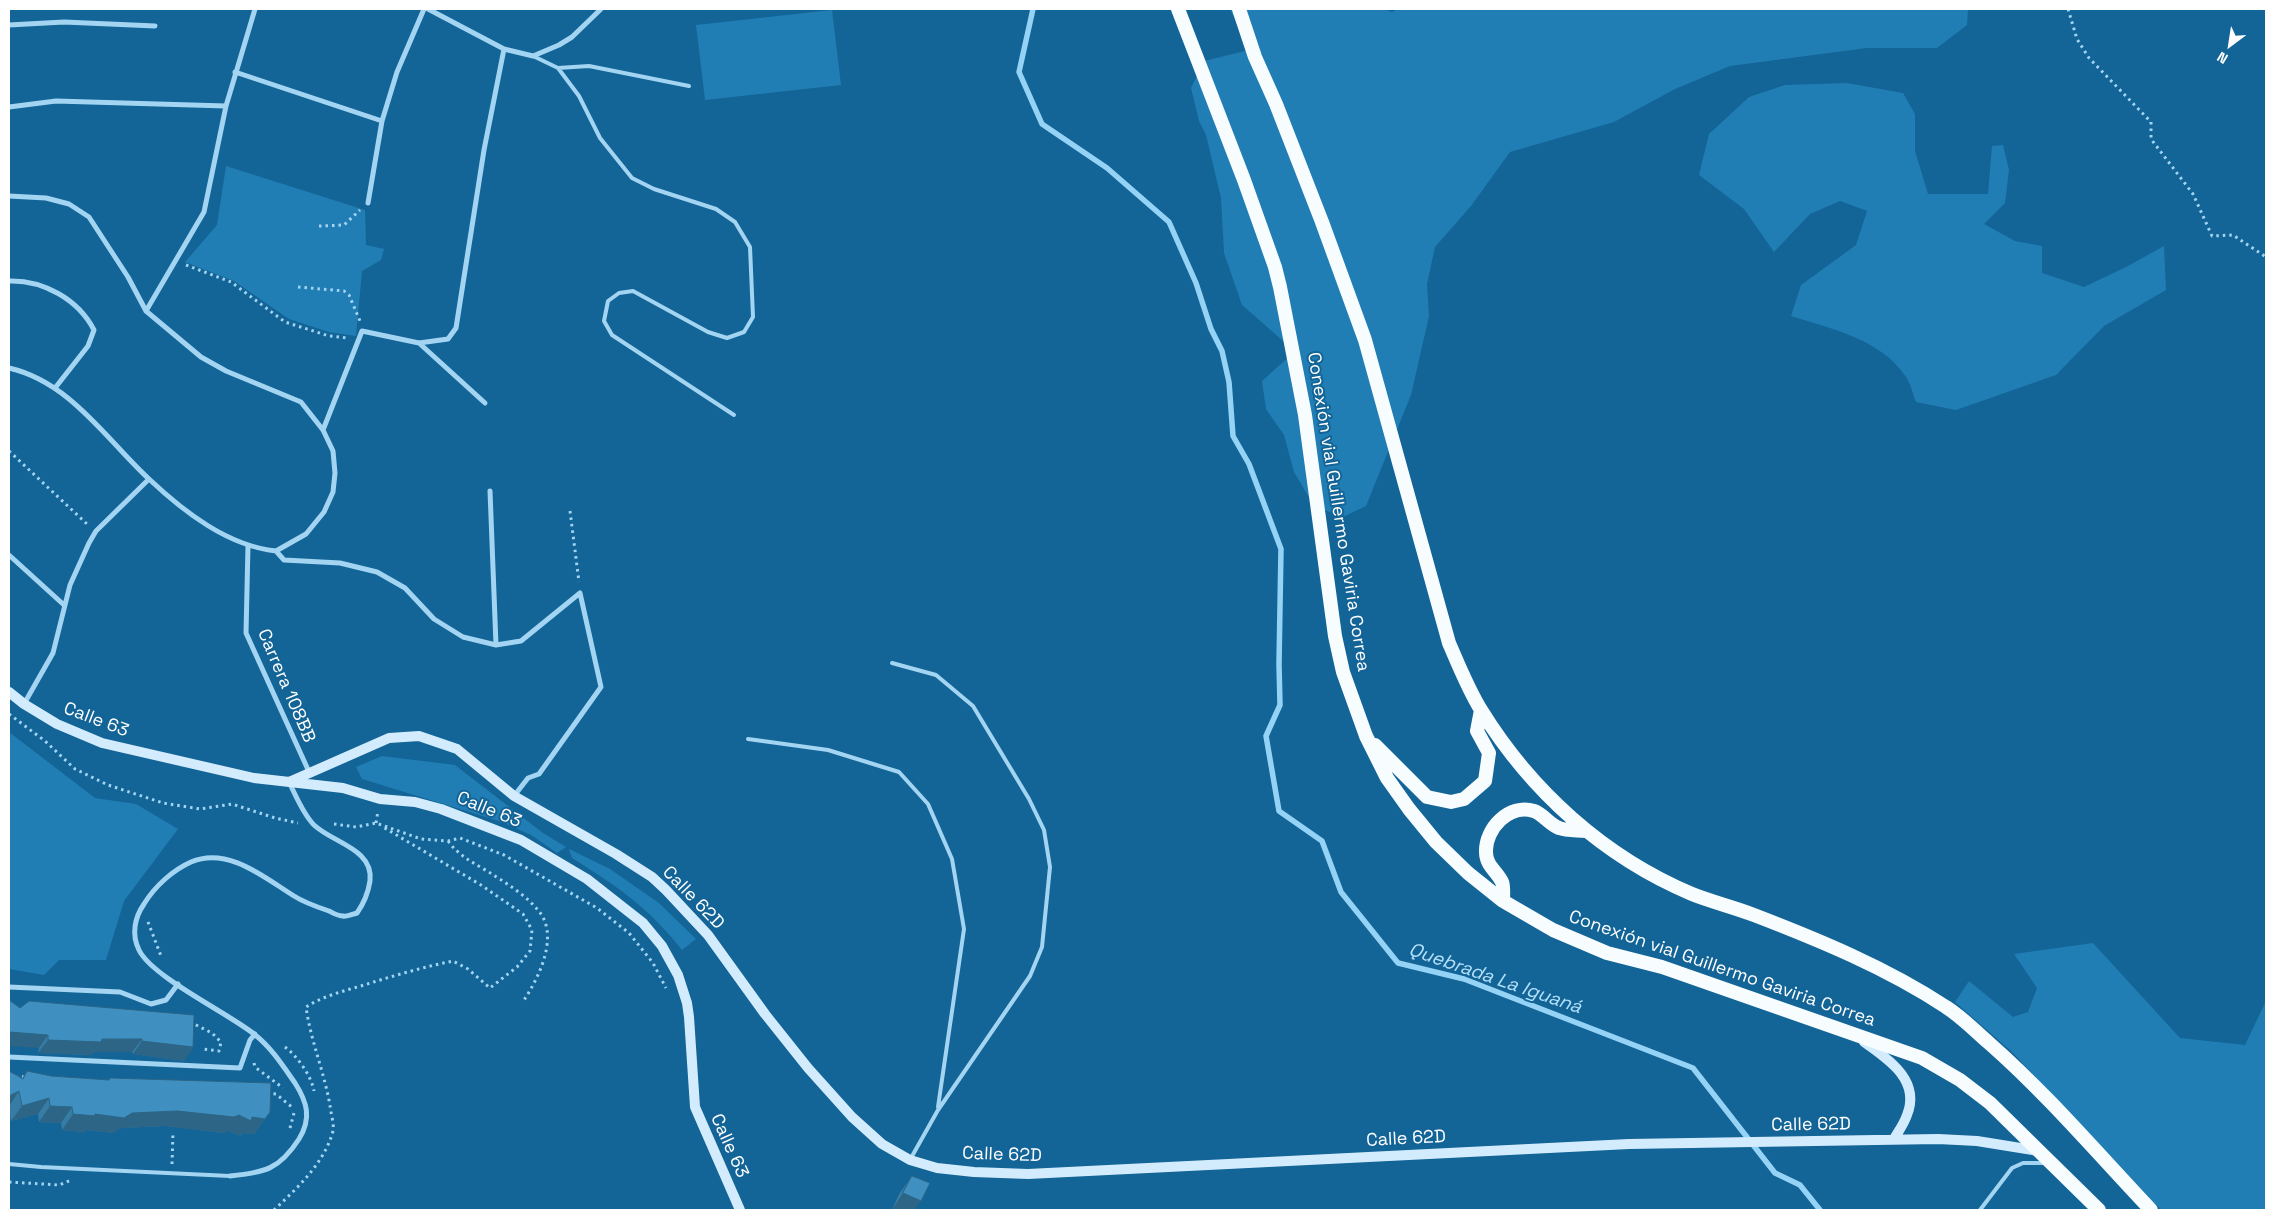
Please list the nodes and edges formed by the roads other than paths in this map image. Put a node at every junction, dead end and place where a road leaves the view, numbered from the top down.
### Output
1 (255, 9) edge
2 (424, 9) edge
3 (428, 9) edge
4 (601, 9) edge
5 (1178, 9) edge
6 (1239, 9) edge
7 (9, 24) edge
8 (155, 26) dead end
9 (504, 49) junction
10 (533, 56) junction
11 (558, 68) junction
12 (235, 72) junction
13 (690, 86) dead end
14 (226, 106) junction
15 (9, 107) edge
16 (382, 121) junction
17 (9, 196) edge
18 (368, 203) road end
19 (9, 281) edge
20 (146, 311) junction
21 (419, 343) junction
22 (9, 368) edge
23 (55, 388) junction
24 (485, 404) dead end
25 (734, 415) dead end
26 (323, 430) junction
27 (149, 479) junction
28 (490, 491) dead end
29 (248, 546) junction
30 (276, 551) junction
31 (9, 555) edge
32 (64, 605) junction
33 (496, 644) junction
34 (892, 663) dead end
35 (9, 692) edge
36 (24, 704) junction
37 (1481, 710) junction
38 (1366, 736) junction
39 (748, 739) dead end
40 (310, 774) junction
41 (289, 782) junction
42 (514, 796) junction
43 (1586, 831) junction
44 (1503, 901) junction
45 (178, 984) junction
46 (9, 987) edge
47 (1849, 1031) junction
48 (255, 1034) junction
49 (9, 1057) edge
50 (938, 1110) junction
51 (1894, 1139) junction
52 (2040, 1151) junction
53 (910, 1160) junction
54 (2052, 1162) junction
55 (9, 1164) edge
56 (230, 1176) joint
57 (740, 1210) edge
58 (1980, 1210) edge
59 (2099, 1210) edge
60 (2151, 1210) edge

1 - 12 street
2 - 16 street
3 - 9 street
4 - 10 street
5 - 38 highway, Conexión vial Guillermo Gaviria Correa
6 - 37 highway
7 - 8 street
9 - 10 street
9 - 21 street
10 - 11 lane
11 - 13 lane
11 - 25 lane
12 - 14 street
12 - 16 street
14 - 15 street
14 - 20 street
16 - 18 street
17 - 20 street
19 - 23 street
20 - 26 street
21 - 24 street
21 - 26 street
22 - 23 street
23 - 27 street
26 - 30 street
27 - 29 street
27 - 32 street
28 - 33 street
29 - 30 street
29 - 40 street, Carrera 108BB
30 - 33 street
31 - 32 street
32 - 36 street
33 - 42 street
34 - 50 lane
35 - 36 main road, Calle 63
36 - 41 main road, Calle 63
37 - 38 highway
37 - 43 highway
38 - 44 highway, Conexión vial Guillermo Gaviria Correa
39 - 50 lane
40 - 41 main road, Calle 62D
40 - 42 main road, Calle 62D
41 - 45 street
41 - 57 main road, Calle 63
42 - 53 main road, Calle 62D
43 - 44 highway
43 - 60 highway
44 - 47 highway, Conexión vial Guillermo Gaviria Correa
45 - 46 street
45 - 48 street
47 - 51 main road
47 - 52 highway, Conexión vial Guillermo Gaviria Correa
48 - 49 street
48 - 56 street
50 - 53 lane
51 - 52 main road, Calle 62D
51 - 53 main road, Calle 62D
52 - 54 highway, Conexión vial Guillermo Gaviria Correa
54 - 58 lane
54 - 59 highway, Conexión vial Guillermo Gaviria Correa
55 - 56 lane

